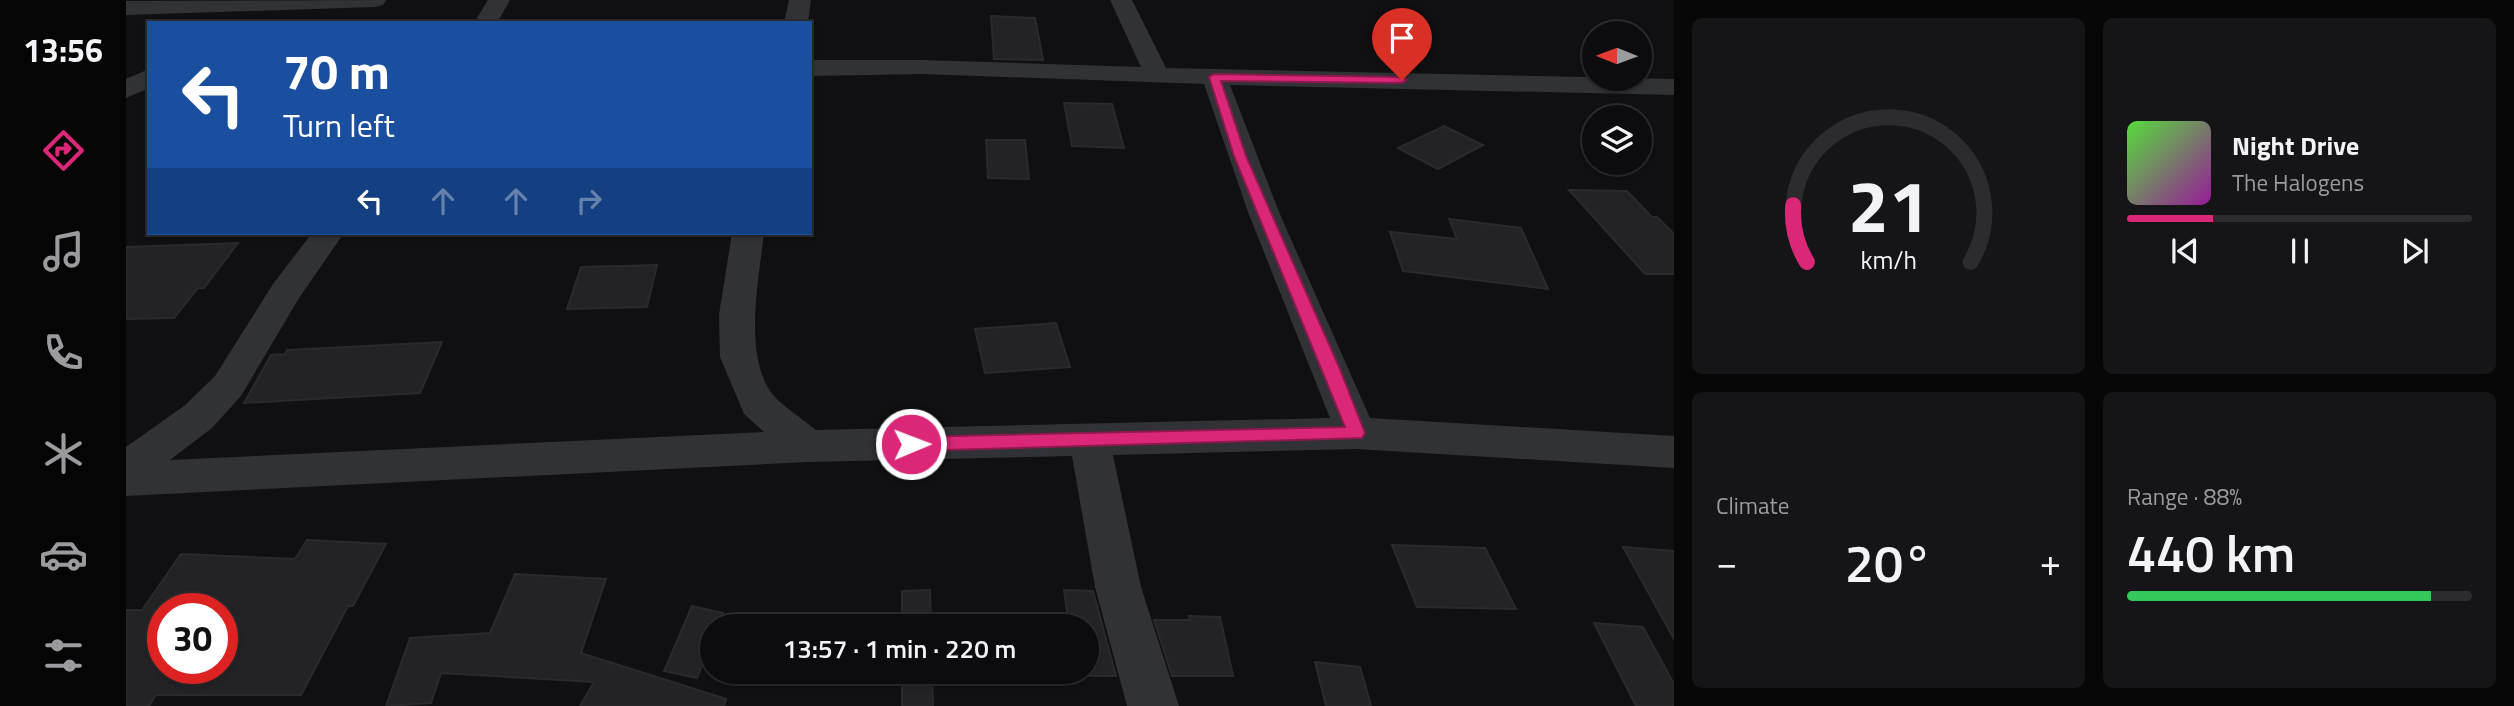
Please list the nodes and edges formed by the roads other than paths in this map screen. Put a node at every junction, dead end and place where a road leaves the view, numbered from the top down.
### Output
1 (375, 0) edge
2 (499, 0) edge
3 (800, 0) edge
4 (1121, 0) edge
5 (126, 8) edge
6 (198, 15) edge
7 (486, 21) edge
8 (796, 21) edge
9 (812, 68) edge
10 (1157, 75) junction
11 (1214, 77) junction
12 (147, 78) edge
13 (1674, 87) edge
14 (126, 90) edge
15 (327, 235) edge
16 (748, 235) edge
17 (1356, 433) junction
18 (1090, 441) junction
19 (808, 446) junction
20 (1674, 452) edge
21 (126, 467) edge
22 (126, 479) edge
23 (1153, 706) edge

1 - 6 street
2 - 7 street
3 - 8 street
4 - 10 street
5 - 6 street
9 - 10 street
10 - 11 street
11 - 13 street
11 - 17 street
12 - 14 street
15 - 21 street
16 - 19 street
17 - 18 street
17 - 20 street
18 - 19 street
18 - 23 street
19 - 22 street

